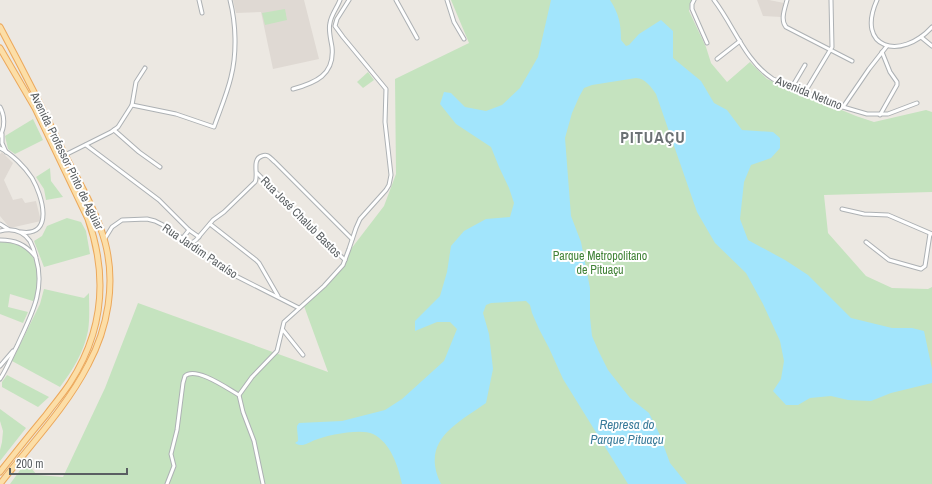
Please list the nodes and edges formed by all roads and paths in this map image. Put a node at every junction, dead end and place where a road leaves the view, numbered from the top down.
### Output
1 (199, 0) edge
2 (230, 0) edge
3 (340, 0) edge
4 (348, 0) edge
5 (396, 0) edge
6 (447, 0) edge
7 (694, 0) edge
8 (714, 0) edge
9 (787, 0) edge
10 (832, 0) edge
11 (877, 0) edge
12 (202, 13) dead end
13 (0, 27) edge
14 (932, 27) edge
15 (921, 37) junction
16 (417, 38) dead end
17 (464, 39) dead end
18 (740, 41) junction
19 (707, 44) dead end
20 (887, 46) junction
21 (932, 46) edge
22 (830, 49) junction
23 (1, 50) edge
24 (882, 52) junction
25 (717, 58) dead end
26 (852, 61) dead end
27 (806, 65) dead end
28 (145, 68) dead end
29 (792, 87) junction
30 (292, 90) dead end
31 (805, 92) junction
32 (917, 103) dead end
33 (132, 105) junction
34 (0, 107) edge
35 (843, 107) junction
36 (880, 115) junction
37 (114, 130) junction
38 (1, 134) edge
39 (86, 145) junction
40 (0, 148) edge
41 (7, 152) junction
42 (65, 154) junction
43 (160, 167) dead end
44 (257, 173) junction
45 (842, 210) dead end
46 (0, 224) edge
47 (210, 224) junction
48 (10, 229) junction
49 (189, 230) junction
50 (0, 231) edge
51 (18, 231) junction
52 (931, 234) edge
53 (199, 237) junction
54 (28, 239) junction
55 (182, 239) junction
56 (352, 239) junction
57 (0, 240) edge
58 (104, 240) junction
59 (189, 242) junction
60 (866, 242) dead end
61 (24, 245) junction
62 (36, 257) junction
63 (345, 260) junction
64 (279, 298) junction
65 (299, 308) junction
66 (283, 329) junction
67 (16, 348) junction
68 (303, 355) dead end
69 (0, 366) edge
70 (0, 376) edge
71 (239, 395) junction
72 (0, 472) edge
73 (0, 484) edge
74 (167, 484) edge
75 (263, 484) edge

1 - 12 street
2 - 33 street
3 - 30 street
4 - 56 street
5 - 16 street
6 - 17 street
7 - 19 street
8 - 18 street, Avenida Netuno
9 - 22 street
10 - 22 street
11 - 20 street
13 - 42 main road, Avenida Professor Pinto de Aguiar
14 - 15 street
15 - 20 street
15 - 21 street
18 - 25 street
18 - 29 street, Avenida Netuno
20 - 24 street
22 - 26 street
22 - 31 street
23 - 72 main road, Avenida Professor Pinto de Aguiar
24 - 35 street
24 - 36 street
27 - 29 street
28 - 33 street
29 - 31 street, Avenida Netuno
31 - 35 street, Avenida Netuno
32 - 36 street, Avenida Netuno
33 - 37 street
34 - 38 street
35 - 36 street, Avenida Netuno
37 - 39 street
37 - 43 street
38 - 41 street
39 - 42 street
39 - 49 street
40 - 41 street
41 - 51 street
42 - 58 main road, Avenida Professor Pinto de Aguiar
44 - 47 street
44 - 56 street
44 - 63 street, Rua José Chalub Bastos
45 - 52 street
46 - 48 street
47 - 53 street
47 - 64 street
48 - 50 street
48 - 51 street
49 - 53 street
49 - 55 street
51 - 54 street
52 - 60 street
53 - 59 street
54 - 61 street
54 - 62 street
55 - 58 street, Rua Jardim Paraíso
55 - 59 street, Rua Jardim Paraíso
56 - 63 street
57 - 61 street
58 - 73 main road, Avenida Professor Pinto de Aguiar
59 - 64 street, Rua Jardim Paraíso
61 - 62 street
62 - 67 street
63 - 65 street
64 - 65 street, Rua Jardim Paraíso
65 - 66 street
66 - 68 street
66 - 71 street
67 - 69 street
67 - 70 street
71 - 74 street
71 - 75 street

